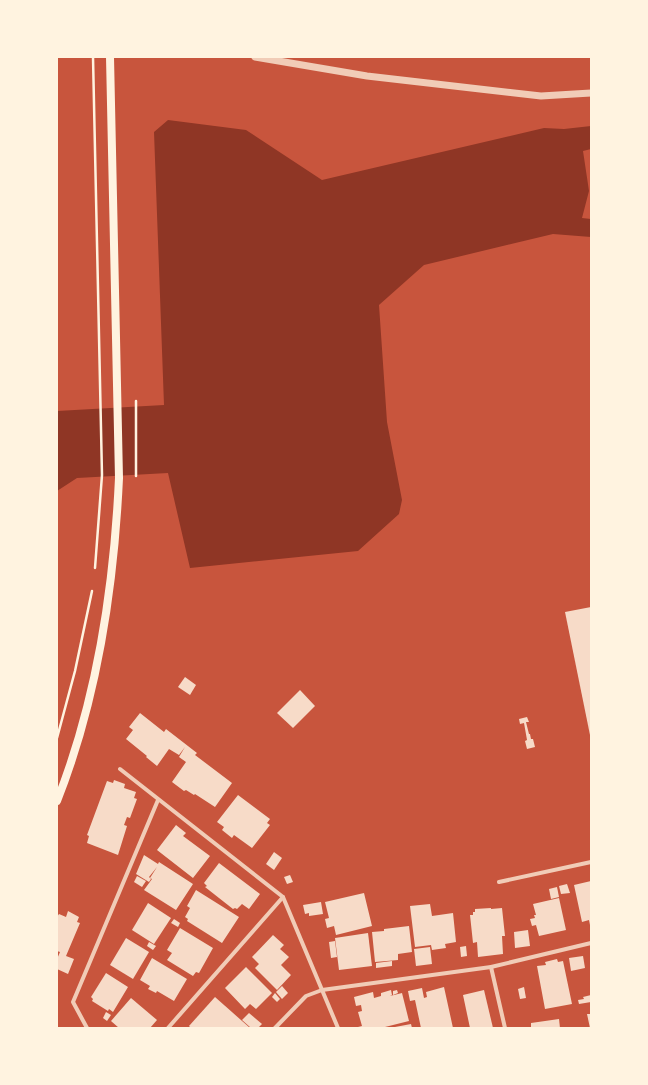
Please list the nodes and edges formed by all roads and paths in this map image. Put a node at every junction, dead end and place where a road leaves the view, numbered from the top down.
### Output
1 (93, 57) edge
2 (110, 57) edge
3 (255, 57) edge
4 (591, 93) edge
5 (136, 401) dead end
6 (136, 477) dead end
7 (95, 576) dead end
8 (93, 590) dead end
9 (57, 738) edge
10 (120, 769) dead end
11 (158, 800) junction
12 (57, 801) edge
13 (591, 862) edge
14 (499, 882) dead end
15 (284, 897) junction
16 (591, 943) edge
17 (491, 967) junction
18 (322, 990) junction
19 (86, 1028) edge
20 (168, 1028) edge
21 (275, 1028) edge
22 (338, 1028) edge
23 (506, 1028) edge

1 - 7 path
2 - 12 main road
3 - 4 street
5 - 6 path
8 - 9 path
10 - 11 street
11 - 15 street
11 - 19 street
13 - 14 street
15 - 18 street
15 - 20 street
16 - 17 street
17 - 18 street
17 - 23 street
18 - 21 street
18 - 22 street

